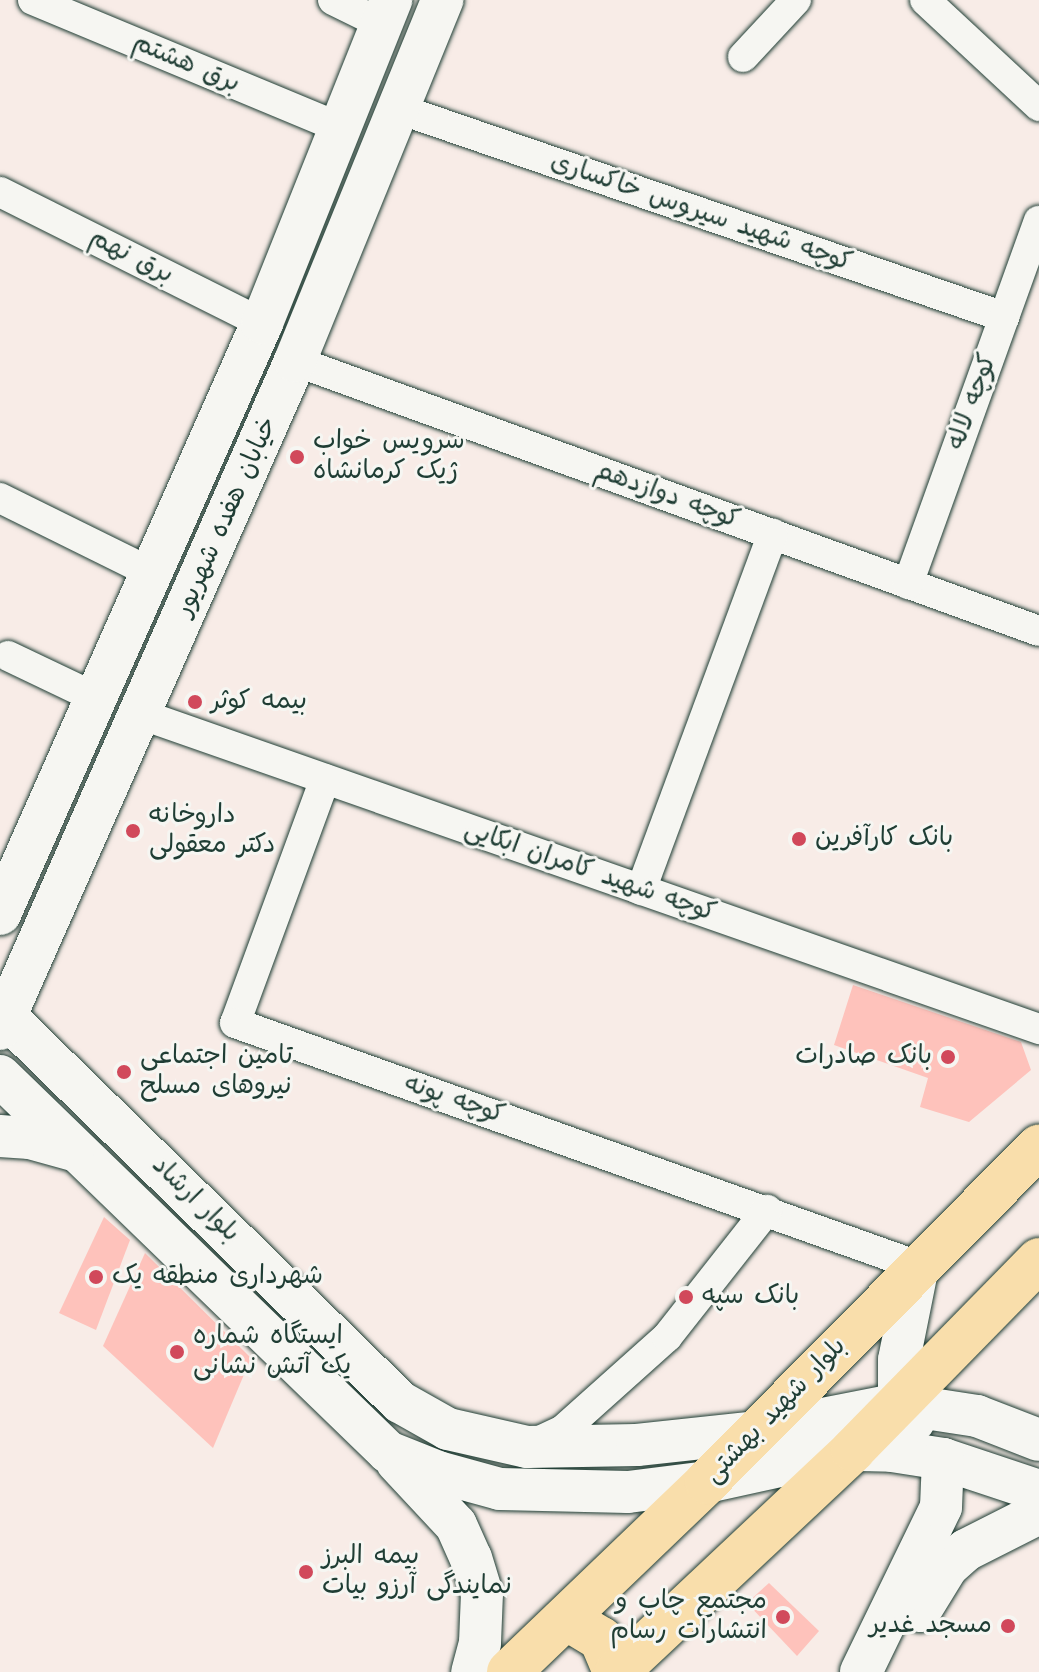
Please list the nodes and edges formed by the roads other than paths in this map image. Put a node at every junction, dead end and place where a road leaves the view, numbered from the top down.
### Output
1 (33, 0) edge
2 (333, 0) edge
3 (442, 0) edge
4 (796, 0) edge
5 (925, 0) edge
6 (386, 12) edge
7 (743, 57) dead end
8 (1039, 106) edge
9 (399, 109) junction
10 (340, 128) junction
11 (0, 192) edge
12 (1039, 221) edge
13 (1004, 317) junction
14 (262, 323) junction
15 (295, 361) junction
16 (0, 498) edge
17 (773, 534) junction
18 (152, 573) junction
19 (908, 584) junction
20 (1039, 631) edge
21 (8, 656) dead end
22 (96, 698) junction
23 (140, 714) junction
24 (325, 779) junction
25 (641, 890) junction
26 (5, 897) edge
27 (2, 1019) edge
28 (1039, 1029) edge
29 (0, 1076) edge
30 (0, 1136) edge
31 (1039, 1146) edge
32 (76, 1151) junction
33 (767, 1210) junction
34 (248, 1252) junction
35 (1039, 1260) edge
36 (918, 1266) junction
37 (215, 1285) junction
38 (899, 1404) junction
39 (756, 1432) junction
40 (1039, 1440) edge
41 (527, 1447) junction
42 (853, 1450) junction
43 (388, 1452) junction
44 (943, 1459) junction
45 (707, 1482) junction
46 (1039, 1491) edge
47 (1039, 1513) edge
48 (566, 1618) junction
49 (472, 1672) edge
50 (509, 1672) edge
51 (616, 1672) edge
52 (861, 1672) edge
53 (888, 1672) edge

1 - 10 street, برق هشتم
2 - 6 street
3 - 9 main road, خیابان هفده شهریور
4 - 7 street
5 - 8 street
6 - 10 main road, خیابان هفده شهریور
9 - 13 street, کوچه شهید سیروس خاکساری
9 - 15 main road, خیابان هفده شهریور
10 - 14 main road, خیابان هفده شهریور
11 - 14 street, برق نهم
12 - 13 street, کوچه لاله
13 - 19 street, کوچه لاله
14 - 18 main road, خیابان هفده شهریور
15 - 17 street, کوچه دوازدهم
15 - 23 main road, خیابان هفده شهریور
16 - 18 street
17 - 19 street, کوچه دوازدهم
17 - 25 street
18 - 22 main road, خیابان هفده شهریور
19 - 20 street, کوچه دوازدهم
21 - 22 street
22 - 26 main road, خیابان هفده شهریور
23 - 24 street, کوچه شهید کامران ابکایی
23 - 27 main road, خیابان هفده شهریور
24 - 25 street, کوچه شهید کامران ابکایی
24 - 33 street, کوچه پونه
25 - 28 street, کوچه شهید کامران ابکایی
27 - 34 main road, بلوار ارشاد
29 - 32 main road, بلوار ارشاد
30 - 32 main road
31 - 36 main road, بلوار شهید بهشتی
32 - 37 main road, بلوار ارشاد
33 - 36 street, کوچه پونه
33 - 41 street
34 - 37 main road
34 - 41 main road, بلوار ارشاد
35 - 38 main road
36 - 38 main road
36 - 39 main road, بلوار شهید بهشتی
37 - 43 main road, بلوار ارشاد
38 - 39 main road, بلوار ارشاد
38 - 40 main road, بلوار ارشاد
38 - 42 main road
38 - 44 main road
39 - 41 main road, بلوار ارشاد
39 - 45 main road, بلوار شهید بهشتی
42 - 44 main road, بلوار ارشاد
42 - 45 main road, بلوار ارشاد
42 - 51 main road
43 - 45 main road, بلوار ارشاد
43 - 49 main road
44 - 46 main road, بلوار ارشاد
44 - 52 main road
45 - 48 main road, بلوار شهید بهشتی
47 - 53 main road
48 - 50 main road, بلوار شهید بهشتی
48 - 51 main road

